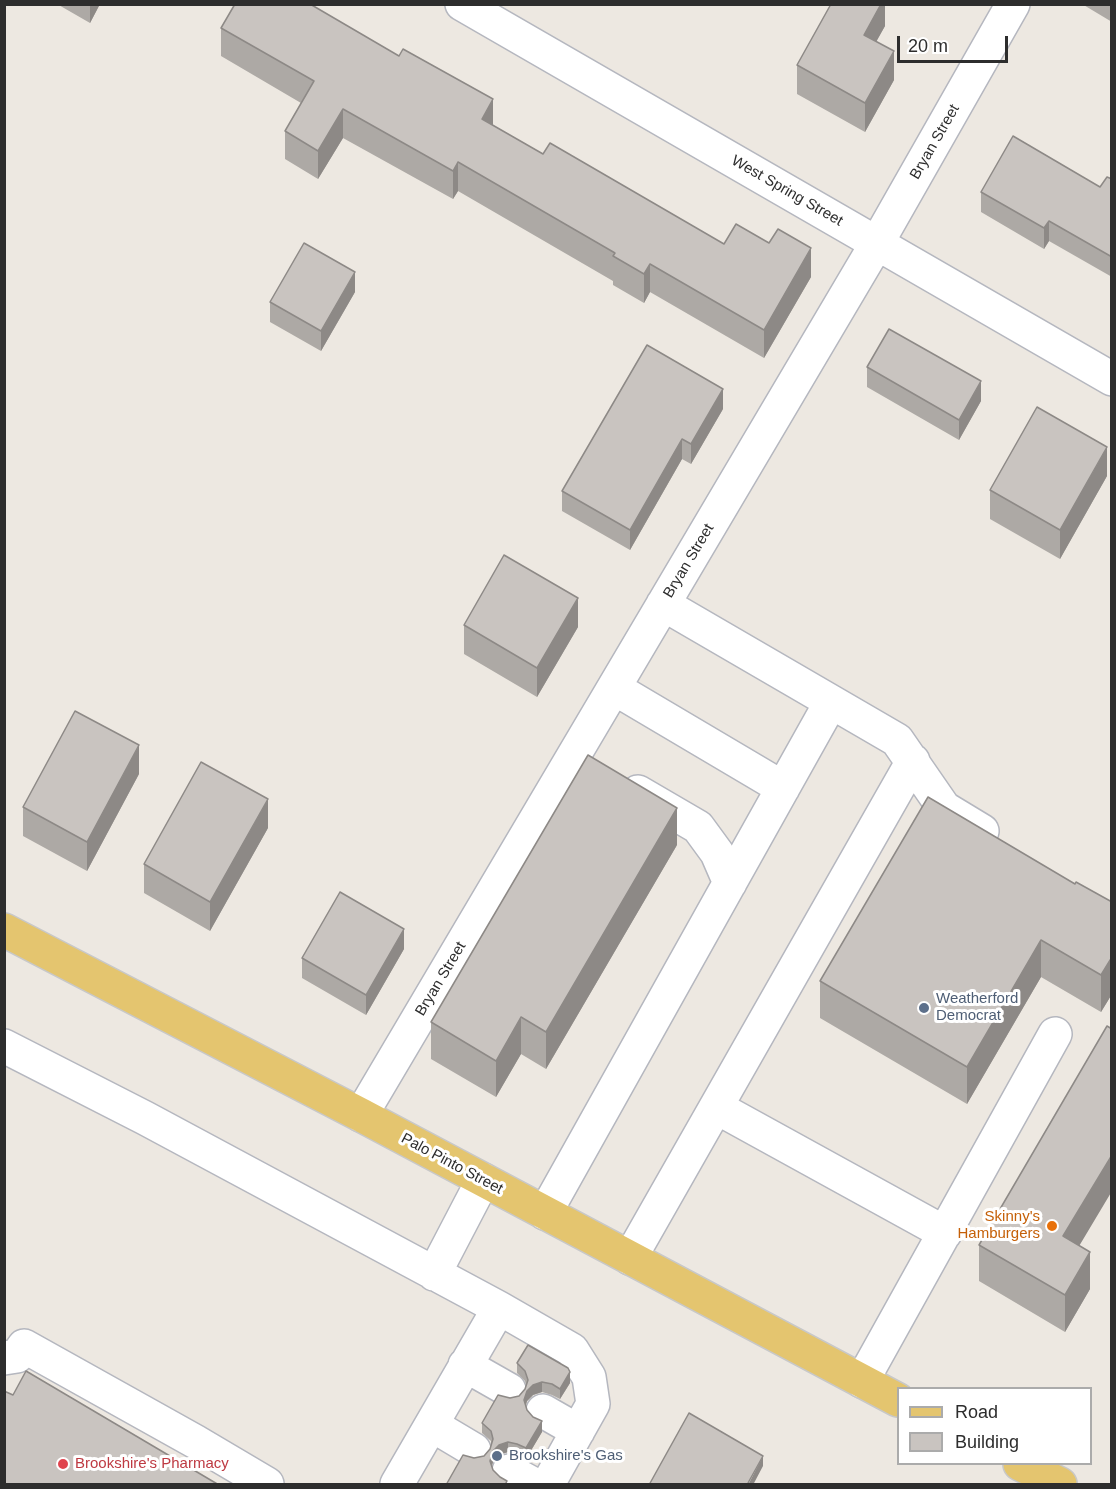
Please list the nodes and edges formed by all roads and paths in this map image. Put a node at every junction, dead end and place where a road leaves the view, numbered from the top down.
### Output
1 (462, 4) edge
2 (1013, 4) edge
3 (877, 243) junction
4 (1112, 379) edge
5 (663, 604) junction
6 (614, 688) junction
7 (831, 702) junction
8 (912, 761) junction
9 (595, 767) junction
10 (783, 788) junction
11 (1003, 844) edge
12 (730, 883) junction
13 (4, 930) edge
14 (1055, 1034) dead end
15 (4, 1046) edge
16 (716, 1107) junction
17 (361, 1115) junction
18 (483, 1180) junction
19 (544, 1213) junction
20 (945, 1233) junction
21 (630, 1258) junction
22 (434, 1274) junction
23 (499, 1308) junction
24 (4, 1358) edge
25 (465, 1365) junction
26 (862, 1381) junction
27 (508, 1390) dead end
28 (897, 1399) edge
29 (543, 1411) dead end
30 (432, 1425) junction
31 (578, 1431) junction
32 (474, 1450) dead end
33 (1022, 1465) edge
34 (407, 1481) edge
35 (267, 1485) edge
36 (548, 1485) edge
37 (1060, 1485) edge

1 - 3 street, West Spring Street
2 - 3 street, Bryan Street
3 - 4 street, West Spring Street
3 - 5 street, Bryan Street
5 - 6 street, Bryan Street
5 - 7 street
6 - 9 street, Bryan Street
6 - 10 street
7 - 8 street
7 - 10 street
8 - 11 street
8 - 16 street
9 - 12 street
9 - 17 street, Bryan Street
10 - 12 street
12 - 19 street
13 - 17 main road, Palo Pinto Street
14 - 20 street
15 - 22 street
16 - 20 street
16 - 21 street
17 - 18 main road, Palo Pinto Street
18 - 19 main road, Palo Pinto Street
18 - 22 street
19 - 21 main road, Palo Pinto Street
20 - 26 street
21 - 26 main road, Palo Pinto Street
22 - 23 street
23 - 25 street
23 - 31 street
24 - 35 street
25 - 27 street
25 - 30 street
26 - 28 main road, Palo Pinto Street
29 - 31 street
30 - 32 street
30 - 34 street
31 - 36 street
33 - 37 main road

